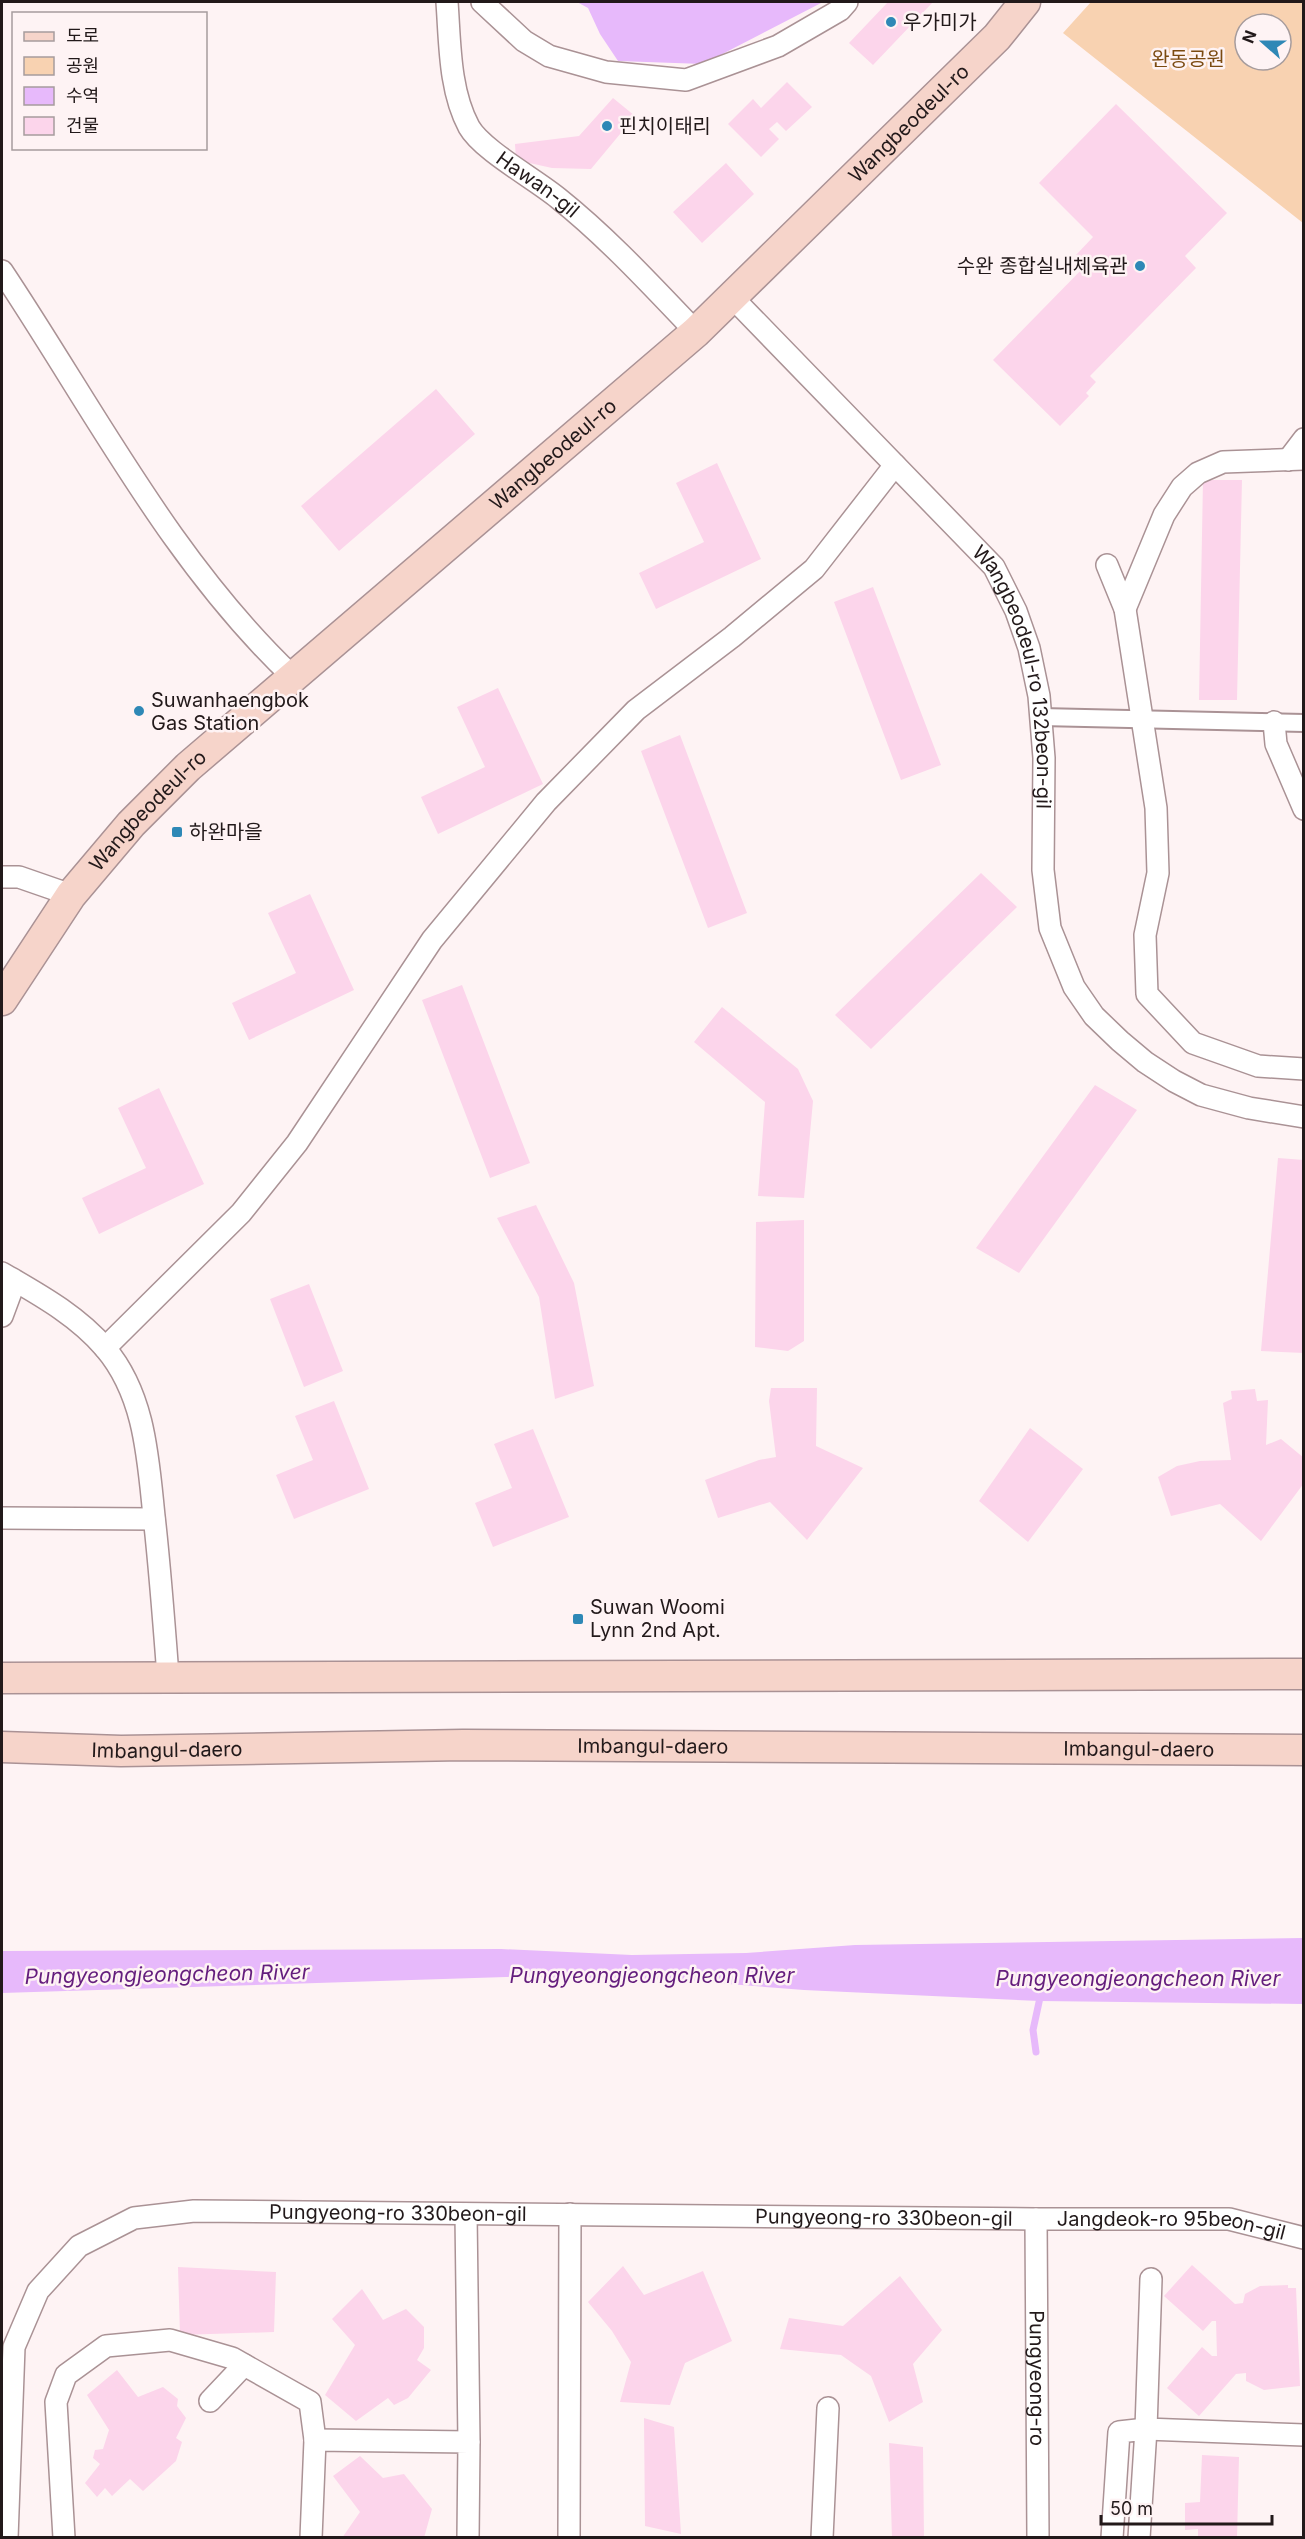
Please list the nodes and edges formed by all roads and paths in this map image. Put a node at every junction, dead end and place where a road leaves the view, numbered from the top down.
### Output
1 (447, 2) edge
2 (482, 2) edge
3 (847, 2) edge
4 (1024, 2) edge
5 (2, 271) edge
6 (731, 296) junction
7 (696, 332) junction
8 (1304, 440) edge
9 (1296, 460) edge
10 (895, 465) junction
11 (1107, 565) dead end
12 (1125, 609) junction
13 (292, 676) junction
14 (1041, 717) junction
15 (1141, 719) junction
16 (1274, 722) junction
17 (1304, 723) edge
18 (1304, 809) edge
19 (2, 877) edge
20 (71, 895) junction
21 (2, 1000) edge
22 (1304, 1069) edge
23 (1304, 1117) edge
24 (8, 1277) edge
25 (2, 1316) edge
26 (105, 1348) junction
27 (2, 1518) edge
28 (154, 1519) junction
29 (1304, 1674) edge
30 (168, 1676) junction
31 (2, 1678) edge
32 (2, 1747) edge
33 (1304, 1750) edge
34 (466, 2214) junction
35 (570, 2214) junction
36 (1036, 2219) junction
37 (1304, 2238) edge
38 (1151, 2279) dead end
39 (244, 2365) junction
40 (6, 2395) edge
41 (210, 2401) dead end
42 (828, 2408) dead end
43 (1146, 2429) junction
44 (1304, 2435) edge
45 (315, 2440) junction
46 (469, 2442) junction
47 (7, 2538) edge
48 (64, 2538) edge
49 (311, 2538) edge
50 (468, 2538) edge
51 (569, 2538) edge
52 (822, 2538) edge
53 (1038, 2538) edge
54 (1112, 2538) edge
55 (1139, 2538) edge

1 - 7 street, Hawan-gil
2 - 3 street
4 - 6 main road, Wangbeodeul-ro
5 - 13 street
6 - 7 main road, Wangbeodeul-ro
6 - 10 street, Wangbeodeul-ro 132beon-gil
7 - 13 main road, Wangbeodeul-ro
8 - 9 street
9 - 12 street
10 - 14 street, Wangbeodeul-ro 132beon-gil
10 - 26 street
11 - 12 street
12 - 15 street
13 - 20 main road, Wangbeodeul-ro
14 - 15 street
14 - 23 street, Wangbeodeul-ro 132beon-gil
15 - 16 street
15 - 22 street
16 - 17 street
16 - 18 street
19 - 20 street
20 - 21 main road, Wangbeodeul-ro
24 - 25 street
24 - 26 street
26 - 28 street
27 - 28 street
28 - 30 street
29 - 30 main road
30 - 31 main road
32 - 33 main road, Imbangul-daero
34 - 35 street, Pungyeong-ro 330beon-gil
34 - 40 street, Pungyeong-ro 330beon-gil
34 - 46 street
35 - 36 street, Pungyeong-ro 330beon-gil
35 - 51 street
36 - 37 street, Jangdeok-ro 95beon-gil
36 - 53 street, Pungyeong-ro
38 - 43 street
39 - 41 street
39 - 45 street
39 - 48 street
40 - 47 street, Pungyeong-ro 330beon-gil
42 - 52 street
43 - 44 street
43 - 54 street
43 - 55 street
45 - 46 street
45 - 49 street
46 - 50 street

